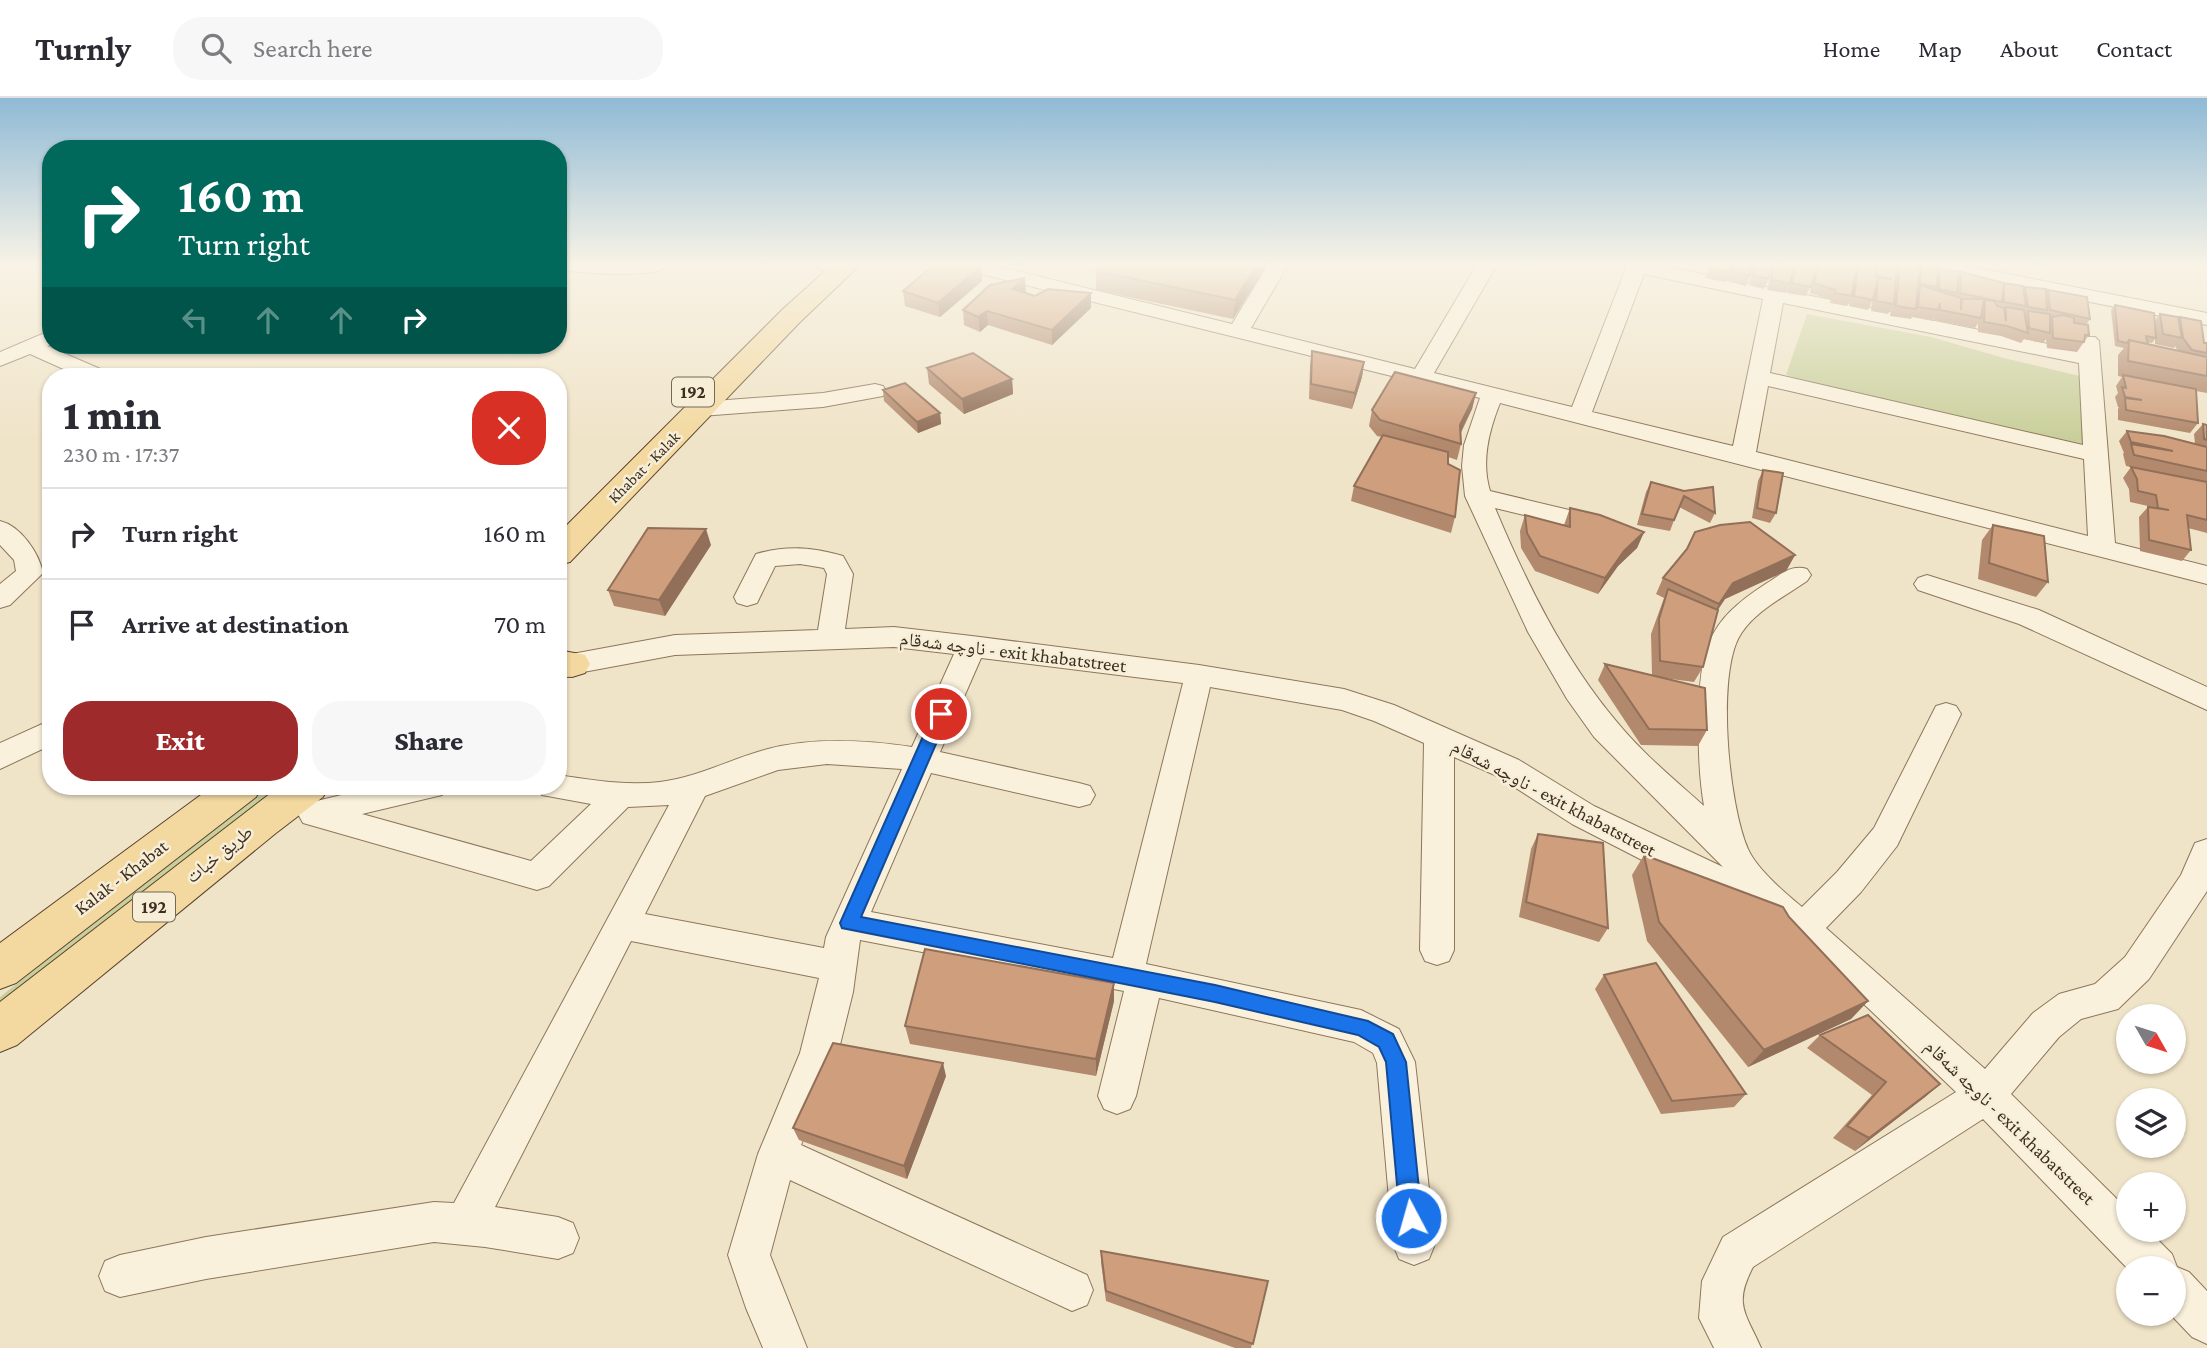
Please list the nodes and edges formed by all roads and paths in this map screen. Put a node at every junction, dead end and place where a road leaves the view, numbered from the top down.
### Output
1 (771, 321) edge
2 (786, 321) edge
3 (1194, 321) edge
4 (1244, 321) edge
5 (1454, 321) edge
6 (1616, 321) edge
7 (1769, 321) edge
8 (1904, 321) edge
9 (2087, 321) edge
10 (1238, 332) junction
11 (42, 340) edge
12 (29, 346) junction
13 (42, 352) edge
14 (47, 354) edge
15 (2089, 359) junction
16 (0, 360) edge
17 (79, 368) edge
18 (1421, 377) junction
19 (1758, 377) junction
20 (875, 391) dead end
21 (1492, 395) junction
22 (701, 409) junction
23 (1578, 417) junction
24 (2095, 455) junction
25 (1743, 456) junction
26 (1477, 496) junction
27 (567, 514) edge
28 (0, 529) edge
29 (1622, 530) edge
30 (567, 545) edge
31 (2102, 548) junction
32 (1798, 575) dead end
33 (2207, 575) edge
34 (1927, 584) dead end
35 (747, 597) dead end
36 (0, 599) edge
37 (830, 639) junction
38 (972, 646) junction
39 (567, 665) edge
40 (1199, 675) junction
41 (2207, 699) edge
42 (1946, 713) dead end
43 (42, 736) edge
44 (1439, 736) junction
45 (0, 757) edge
46 (920, 759) junction
47 (694, 787) junction
48 (567, 788) edge
49 (354, 795) edge
50 (1079, 795) dead end
51 (619, 797) junction
52 (311, 800) edge
53 (251, 803) edge
54 (2207, 852) edge
55 (1737, 861) junction
56 (1766, 897) junction
57 (621, 923) junction
58 (849, 923) junction
59 (1804, 928) junction
60 (1437, 950) dead end
61 (839, 966) junction
62 (0, 969) edge
63 (1136, 978) junction
64 (0, 1030) edge
65 (1986, 1095) junction
66 (1117, 1096) dead end
67 (778, 1154) junction
68 (465, 1224) junction
69 (558, 1238) dead end
70 (1414, 1244) dead end
71 (2144, 1256) edge
72 (120, 1276) dead end
73 (1072, 1290) dead end
74 (2186, 1300) edge
75 (2207, 1322) edge
76 (785, 1348) edge
77 (1739, 1348) edge

1 - 27 main road, 192
2 - 22 main road, Khabat - Kalak
3 - 10 street
4 - 10 street
5 - 18 street
6 - 23 street
7 - 19 street
8 - 15 street
9 - 15 street
10 - 18 street
11 - 12 street
12 - 13 street
12 - 16 street
14 - 17 street
15 - 24 street
18 - 21 street
19 - 24 street
19 - 25 street
20 - 22 street
21 - 23 street
21 - 26 street
22 - 30 main road, Khabat - Kalak
23 - 25 street
24 - 31 street
25 - 31 street
26 - 29 street
26 - 55 street
28 - 36 street
31 - 33 street
32 - 55 street
34 - 41 street
35 - 37 street
37 - 38 street, ناوچە شەقام - exit khabatstreet
37 - 39 street, ناوچە شەقام - exit khabatstreet
38 - 40 street, ناوچە شەقام - exit khabatstreet
38 - 46 street
40 - 44 street, ناوچە شەقام - exit khabatstreet
40 - 63 street
42 - 59 street
43 - 45 street
44 - 56 street, ناوچە شەقام - exit khabatstreet
44 - 60 street
46 - 47 street
46 - 50 street
46 - 58 street
47 - 51 street
47 - 57 street
48 - 51 street
49 - 52 street
51 - 52 street
52 - 53 main road, طريق خبات / 192
53 - 62 main road, Kalak - Khabat / 192
53 - 64 main road, طريق خبات / 192
54 - 65 street
55 - 56 street
56 - 59 street, ناوچە شەقام - exit khabatstreet
57 - 61 street
57 - 68 street
58 - 61 street
58 - 63 street
59 - 65 street, ناوچە شەقام - exit khabatstreet
61 - 67 street
63 - 66 street
63 - 70 street
65 - 71 street, ناوچە شەقام - exit khabatstreet
65 - 77 street
67 - 73 street
67 - 76 street
68 - 69 street
68 - 72 street
74 - 75 street

